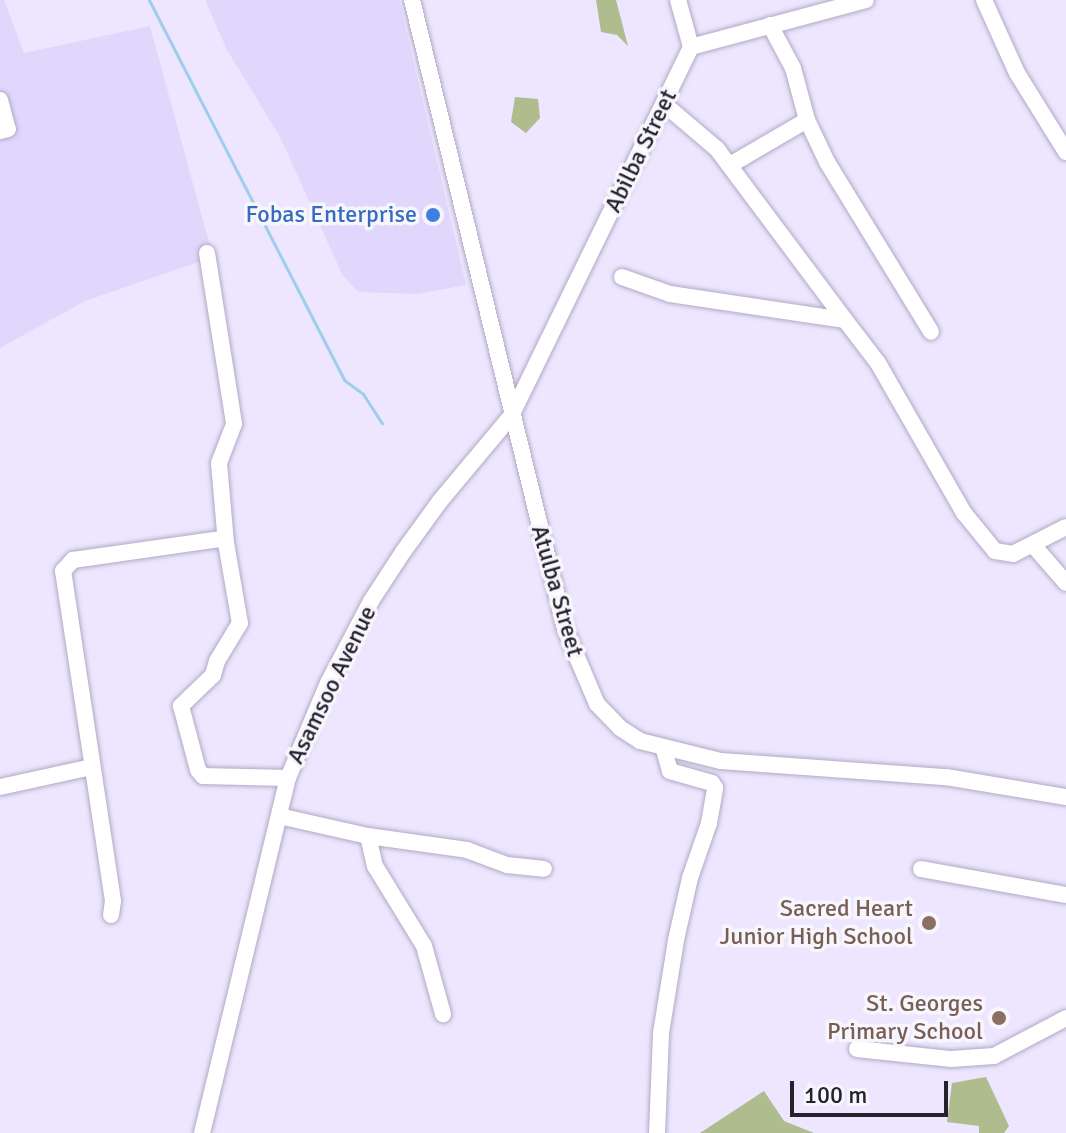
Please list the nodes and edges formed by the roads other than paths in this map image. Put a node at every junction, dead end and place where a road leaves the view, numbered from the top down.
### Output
1 (412, 0) edge
2 (678, 0) edge
3 (866, 0) edge
4 (984, 0) edge
5 (770, 25) junction
6 (691, 47) junction
7 (0, 100) edge
8 (664, 104) junction
9 (807, 120) junction
10 (0, 131) edge
11 (1066, 152) edge
12 (730, 165) junction
13 (207, 253) dead end
14 (622, 277) dead end
15 (845, 320) junction
16 (931, 332) dead end
17 (511, 416) junction
18 (1066, 527) edge
19 (226, 543) junction
20 (1033, 545) junction
21 (1066, 583) edge
22 (664, 750) junction
23 (92, 767) junction
24 (288, 778) junction
25 (0, 787) edge
26 (1066, 797) edge
27 (279, 816) junction
28 (368, 836) junction
29 (544, 869) dead end
30 (921, 869) dead end
31 (1066, 895) edge
32 (111, 915) dead end
33 (443, 1014) dead end
34 (1066, 1018) edge
35 (857, 1049) dead end
36 (202, 1133) edge
37 (657, 1133) edge

1 - 17 street, Atulba Street
2 - 6 street
3 - 5 street
4 - 11 street
5 - 6 street
5 - 9 street
6 - 8 street, Abilba Street
7 - 10 street
8 - 12 street
8 - 17 street, Abilba Street
9 - 12 street
9 - 16 street
12 - 15 street
13 - 19 street
14 - 15 street
15 - 20 street
17 - 22 street, Atulba Street
17 - 24 street, Asamsoo Avenue
18 - 20 street
19 - 23 street
19 - 24 street
20 - 21 street
22 - 26 street, Atulba Street
22 - 37 street
23 - 25 street
23 - 32 street
24 - 27 street, Asamsoo Avenue
27 - 28 street
27 - 36 street, Asamsoo Avenue
28 - 29 street
28 - 33 street
30 - 31 street
34 - 35 street

